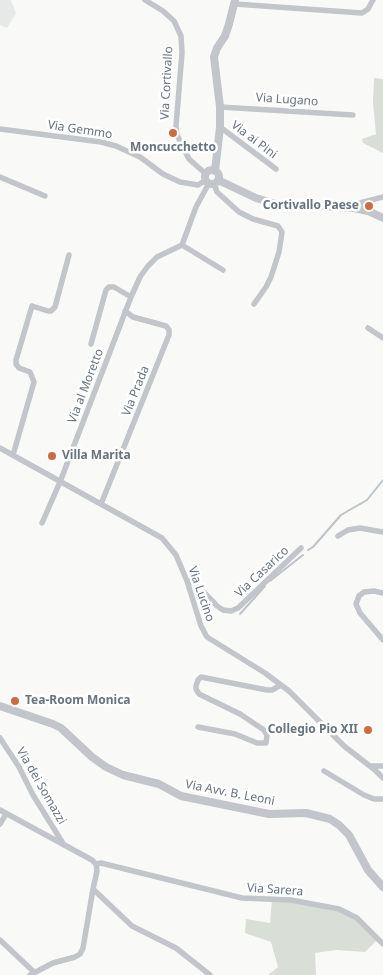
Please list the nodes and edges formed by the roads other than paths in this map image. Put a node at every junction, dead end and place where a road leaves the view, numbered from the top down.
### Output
1 (145, 0) edge
2 (292, 0) edge
3 (372, 0) edge
4 (235, 2) edge
5 (290, 8) junction
6 (220, 107) junction
7 (353, 115) dead end
8 (220, 127) junction
9 (0, 130) edge
10 (276, 169) dead end
11 (0, 177) edge
12 (211, 180) junction
13 (45, 196) dead end
14 (383, 197) edge
15 (354, 208) junction
16 (383, 218) edge
17 (182, 245) junction
18 (69, 255) dead end
19 (223, 270) dead end
20 (131, 297) junction
21 (254, 304) dead end
22 (125, 312) junction
23 (368, 328) dead end
24 (383, 338) edge
25 (91, 344) dead end
26 (0, 448) edge
27 (14, 455) junction
28 (60, 482) junction
29 (101, 504) junction
30 (42, 523) dead end
31 (383, 532) edge
32 (338, 536) dead end
33 (301, 548) dead end
34 (187, 581) junction
35 (383, 594) edge
36 (383, 640) edge
37 (281, 686) junction
38 (0, 706) edge
39 (198, 727) dead end
40 (0, 738) edge
41 (370, 766) junction
42 (383, 766) edge
43 (324, 771) dead end
44 (383, 778) edge
45 (383, 799) edge
46 (3, 812) edge
47 (0, 824) edge
48 (64, 845) junction
49 (96, 864) junction
50 (383, 888) edge
51 (93, 889) junction
52 (0, 940) edge
53 (383, 944) edge
54 (203, 970) junction
55 (32, 974) edge
56 (197, 975) edge
57 (210, 975) edge

1 - 12 street, Via Cortivallo
2 - 5 street
3 - 5 street
4 - 5 street
4 - 6 street
6 - 7 street, Via Lugano
6 - 8 street
8 - 10 street, Via ai Pini
8 - 12 street
9 - 12 street, Via Gemmo
11 - 13 street
12 - 15 street, Via Cortivallo
12 - 17 street
12 - 21 street
14 - 15 street
15 - 16 street, Via Cortivallo
17 - 19 street
17 - 20 street, Via al Moretto
18 - 27 street
20 - 22 street, Via al Moretto
20 - 25 street, Via al Moretto
22 - 28 street, Via al Moretto
22 - 29 street, Via Prada
23 - 24 street
26 - 27 street, Via Lucino
27 - 28 street, Via Lucino
28 - 29 street, Via Lucino
28 - 30 street, Via al Moretto
29 - 34 street, Via Lucino
31 - 32 street
33 - 34 street, Via Casarico
34 - 37 street, Via Lucino
35 - 36 street
37 - 39 street
37 - 41 street, Via Lucino
38 - 50 street, Via Avv. B. Leoni
40 - 48 street, Via dei Somazzi
41 - 42 street
41 - 44 street, Via Lucino
43 - 45 street
46 - 47 street
46 - 48 street
48 - 49 street
49 - 51 street
49 - 53 street, Via Sarera
51 - 54 street
51 - 55 street
52 - 55 street
54 - 56 street
54 - 57 street

